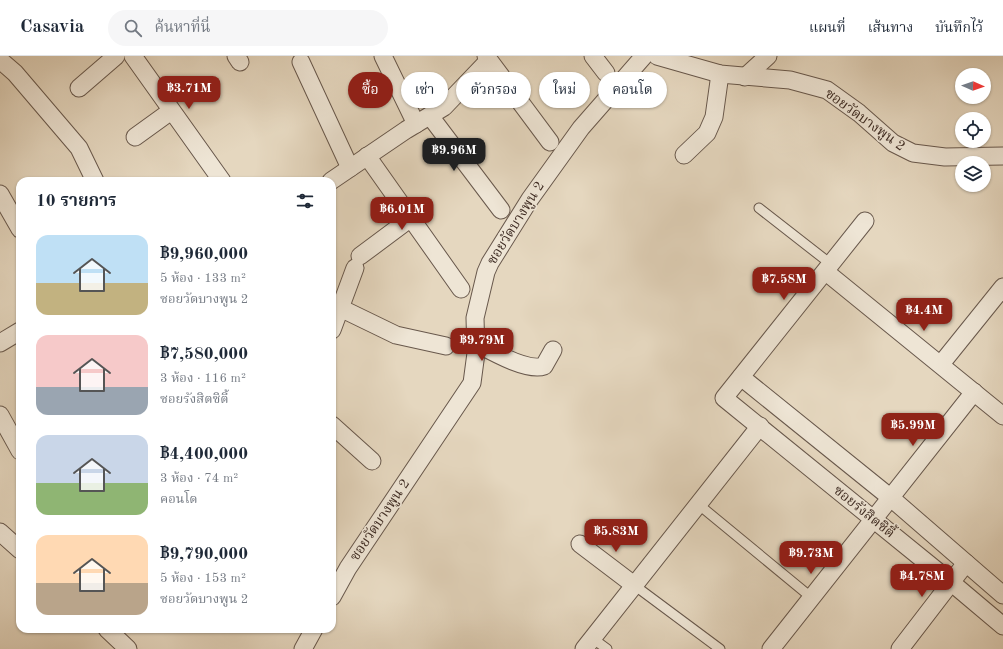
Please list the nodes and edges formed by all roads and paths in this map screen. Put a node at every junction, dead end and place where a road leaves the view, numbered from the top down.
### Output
1 (116, 56) edge
2 (133, 56) edge
3 (383, 56) edge
4 (593, 56) edge
5 (644, 56) edge
6 (657, 56) edge
7 (768, 56) edge
8 (487, 58) edge
9 (0, 60) edge
10 (301, 62) dead end
11 (605, 72) edge
12 (745, 77) junction
13 (719, 82) junction
14 (80, 88) dead end
15 (171, 111) junction
16 (423, 120) junction
17 (136, 137) dead end
18 (550, 142) dead end
19 (684, 155) dead end
20 (367, 156) junction
21 (1003, 156) edge
22 (350, 168) junction
23 (93, 177) edge
24 (216, 177) edge
25 (336, 178) edge
26 (0, 194) edge
27 (759, 208) dead end
28 (501, 210) dead end
29 (411, 218) junction
30 (865, 221) dead end
31 (16, 222) edge
32 (829, 269) junction
33 (1003, 287) edge
34 (461, 289) dead end
35 (336, 307) edge
36 (16, 333) edge
37 (0, 343) edge
38 (476, 343) junction
39 (446, 346) dead end
40 (553, 350) dead end
41 (941, 364) junction
42 (741, 377) junction
43 (974, 392) junction
44 (0, 415) edge
45 (1003, 416) edge
46 (760, 426) junction
47 (336, 429) edge
48 (16, 444) edge
49 (372, 461) dead end
50 (891, 498) junction
51 (698, 504) junction
52 (874, 520) junction
53 (0, 532) edge
54 (580, 544) dead end
55 (16, 546) edge
56 (966, 563) junction
57 (952, 583) junction
58 (634, 585) junction
59 (336, 590) edge
60 (1003, 595) edge
61 (812, 598) junction
62 (1003, 626) edge
63 (111, 633) edge
64 (312, 633) edge
65 (588, 644) edge
66 (128, 649) edge
67 (303, 649) edge
68 (607, 649) edge
69 (720, 649) edge
70 (771, 649) edge
71 (900, 649) edge

1 - 14 street
2 - 15 street
3 - 16 street
4 - 11 street
5 - 38 street, ซอยวัดบางพูน 2
6 - 13 street, ซอยวัดบางพูน 2
7 - 12 street
8 - 16 street
8 - 18 street
9 - 23 street
10 - 22 street
12 - 13 street, ซอยวัดบางพูน 2
12 - 21 street, ซอยวัดบางพูน 2
13 - 19 street
15 - 17 street
15 - 24 street
16 - 20 street
16 - 28 street
20 - 22 street
20 - 29 street
22 - 25 street
26 - 31 street
27 - 32 lane
29 - 34 street
29 - 35 street
30 - 32 street
32 - 41 street
32 - 42 street
33 - 41 street
35 - 39 street
36 - 37 street
38 - 40 street
38 - 59 street, ซอยวัดบางพูน 2
41 - 43 street
42 - 46 street, ซอยรังสิตซิตี้
42 - 50 street, ซอยรังสิตซิตี้
43 - 45 street
43 - 50 street
44 - 48 street
46 - 51 street
46 - 52 street, ซอยรังสิตซิตี้
47 - 49 street
50 - 52 street
50 - 56 street, ซอยรังสิตซิตี้
51 - 58 street
51 - 61 lane
52 - 57 street, ซอยรังสิตซิตี้
52 - 61 street
53 - 55 street
54 - 58 street
56 - 57 street
56 - 60 street, ซอยรังสิตซิตี้
57 - 62 street, ซอยรังสิตซิตี้
57 - 71 street
58 - 65 street
58 - 69 lane
61 - 70 street
63 - 66 street
64 - 67 street
65 - 68 lane

